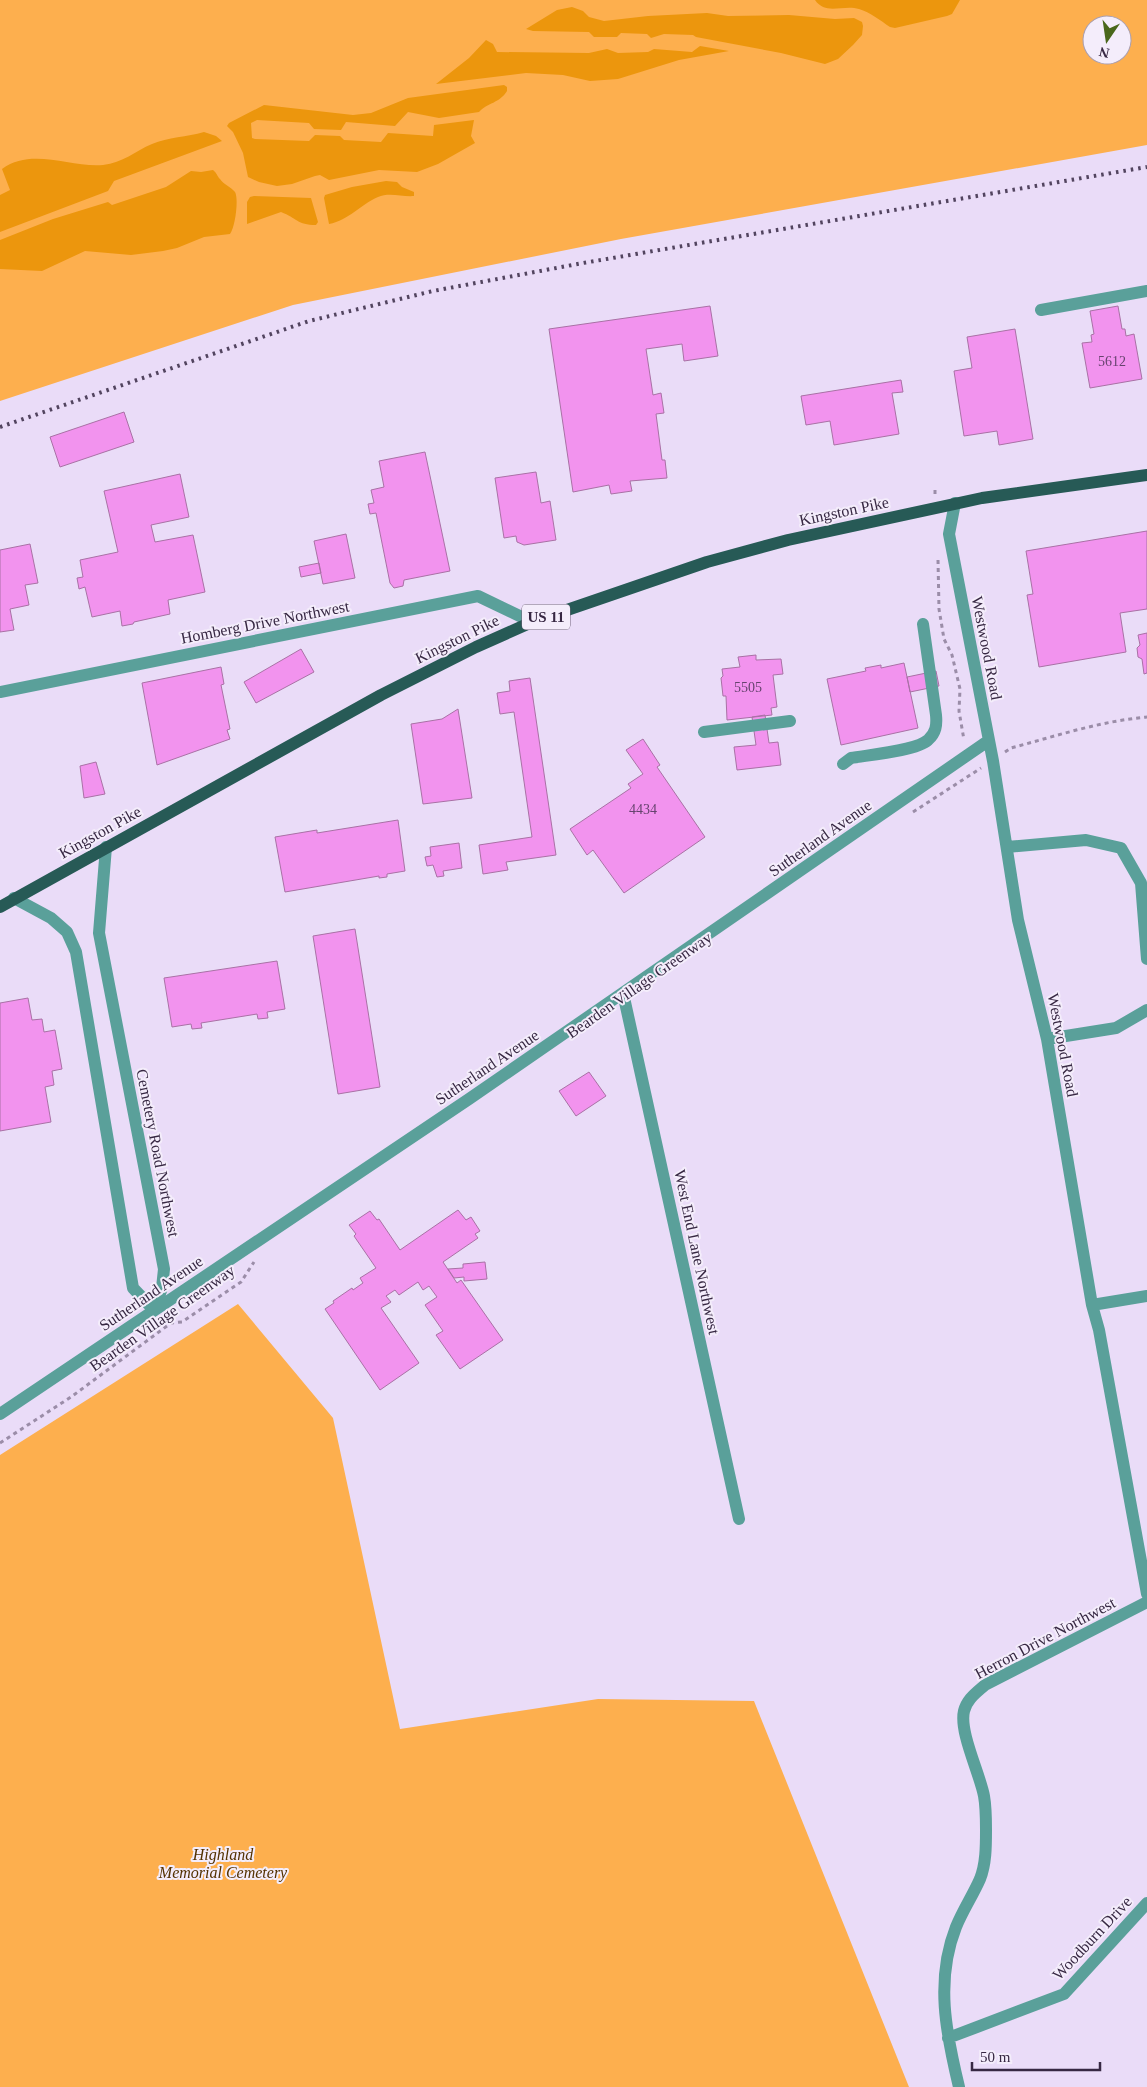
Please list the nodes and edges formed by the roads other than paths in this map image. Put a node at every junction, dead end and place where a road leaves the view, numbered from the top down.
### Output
1 (1147, 291) edge
2 (1041, 310) dead end
3 (1147, 476) edge
4 (955, 503) junction
5 (532, 622) junction
6 (923, 624) dead end
7 (0, 692) edge
8 (790, 721) dead end
9 (704, 732) dead end
10 (988, 741) junction
11 (843, 764) dead end
12 (106, 847) junction
13 (1007, 847) junction
14 (14, 898) junction
15 (0, 907) edge
16 (1147, 959) edge
17 (624, 993) junction
18 (1147, 1010) edge
19 (1047, 1039) junction
20 (1147, 1296) edge
21 (1092, 1305) junction
22 (154, 1310) junction
23 (0, 1414) edge
24 (739, 1519) dead end
25 (1147, 1594) edge
26 (1147, 1602) edge
27 (1147, 1903) edge
28 (948, 2038) junction
29 (960, 2087) edge

1 - 2 street
3 - 4 main road, Kingston Pike / US 11
4 - 5 main road, Kingston Pike / US 11
4 - 10 street, Westwood Road
5 - 7 street, Homberg Drive Northwest
5 - 12 main road, Kingston Pike / US 11
6 - 11 street
8 - 9 street
10 - 13 street, Westwood Road
10 - 17 street, Sutherland Avenue
12 - 14 main road, Kingston Pike / US 11
12 - 22 street, Cemetery Road Northwest
13 - 16 street
13 - 19 street, Westwood Road
14 - 15 main road, Kingston Pike / US 11
14 - 22 street
17 - 22 street, Sutherland Avenue
17 - 24 street, West End Lane Northwest
18 - 19 street
19 - 21 street, Westwood Road
20 - 21 street
21 - 25 street, Westwood Road
22 - 23 street, Sutherland Avenue
26 - 28 street, Herron Drive Northwest
27 - 28 street, Woodburn Drive
28 - 29 street, Herron Drive Northwest

